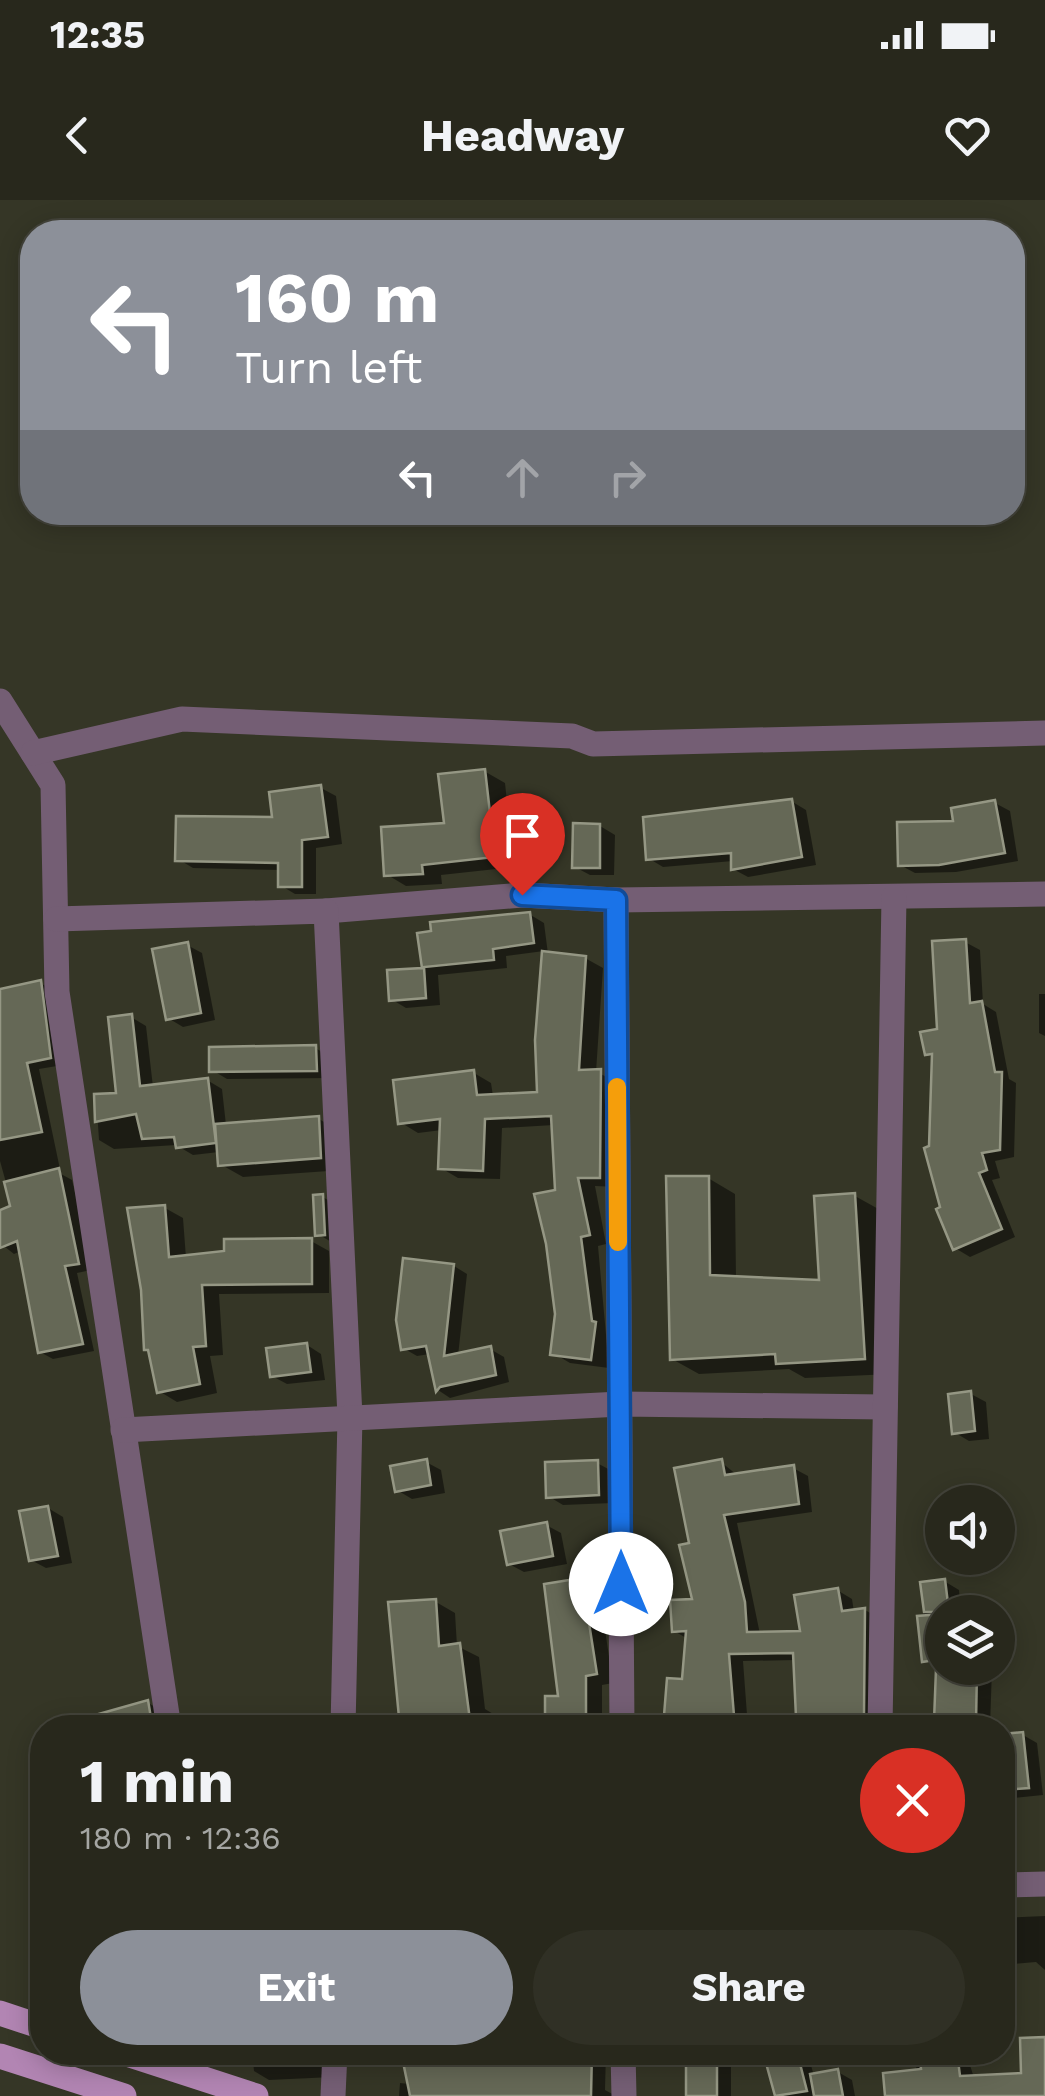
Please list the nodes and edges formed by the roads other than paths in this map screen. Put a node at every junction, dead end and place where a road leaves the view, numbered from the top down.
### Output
1 (0, 701) edge
2 (1045, 733) edge
3 (33, 754) junction
4 (1045, 894) edge
5 (894, 896) junction
6 (616, 900) junction
7 (326, 911) junction
8 (56, 919) junction
9 (620, 1404) junction
10 (885, 1408) junction
11 (350, 1417) junction
12 (123, 1430) junction
13 (167, 1715) edge
14 (342, 1715) edge
15 (622, 1715) edge
16 (880, 1715) edge
17 (1045, 1884) edge
18 (1015, 1885) edge
19 (0, 2013) edge
20 (30, 2023) edge
21 (0, 2056) edge
22 (161, 2065) edge
23 (334, 2065) edge
24 (624, 2065) edge
25 (124, 2096) edge
26 (256, 2096) edge
27 (334, 2096) edge
28 (624, 2096) edge

1 - 3 street
2 - 3 street
3 - 8 street
4 - 5 street
5 - 6 street
5 - 10 street
6 - 7 street
6 - 9 street
7 - 8 street
7 - 11 street
8 - 12 street
9 - 10 street
9 - 11 street
9 - 15 street
10 - 16 street
11 - 12 street
11 - 14 street
12 - 13 street
17 - 18 street
19 - 20 main road
21 - 25 main road
22 - 26 main road
23 - 27 street
24 - 28 street

